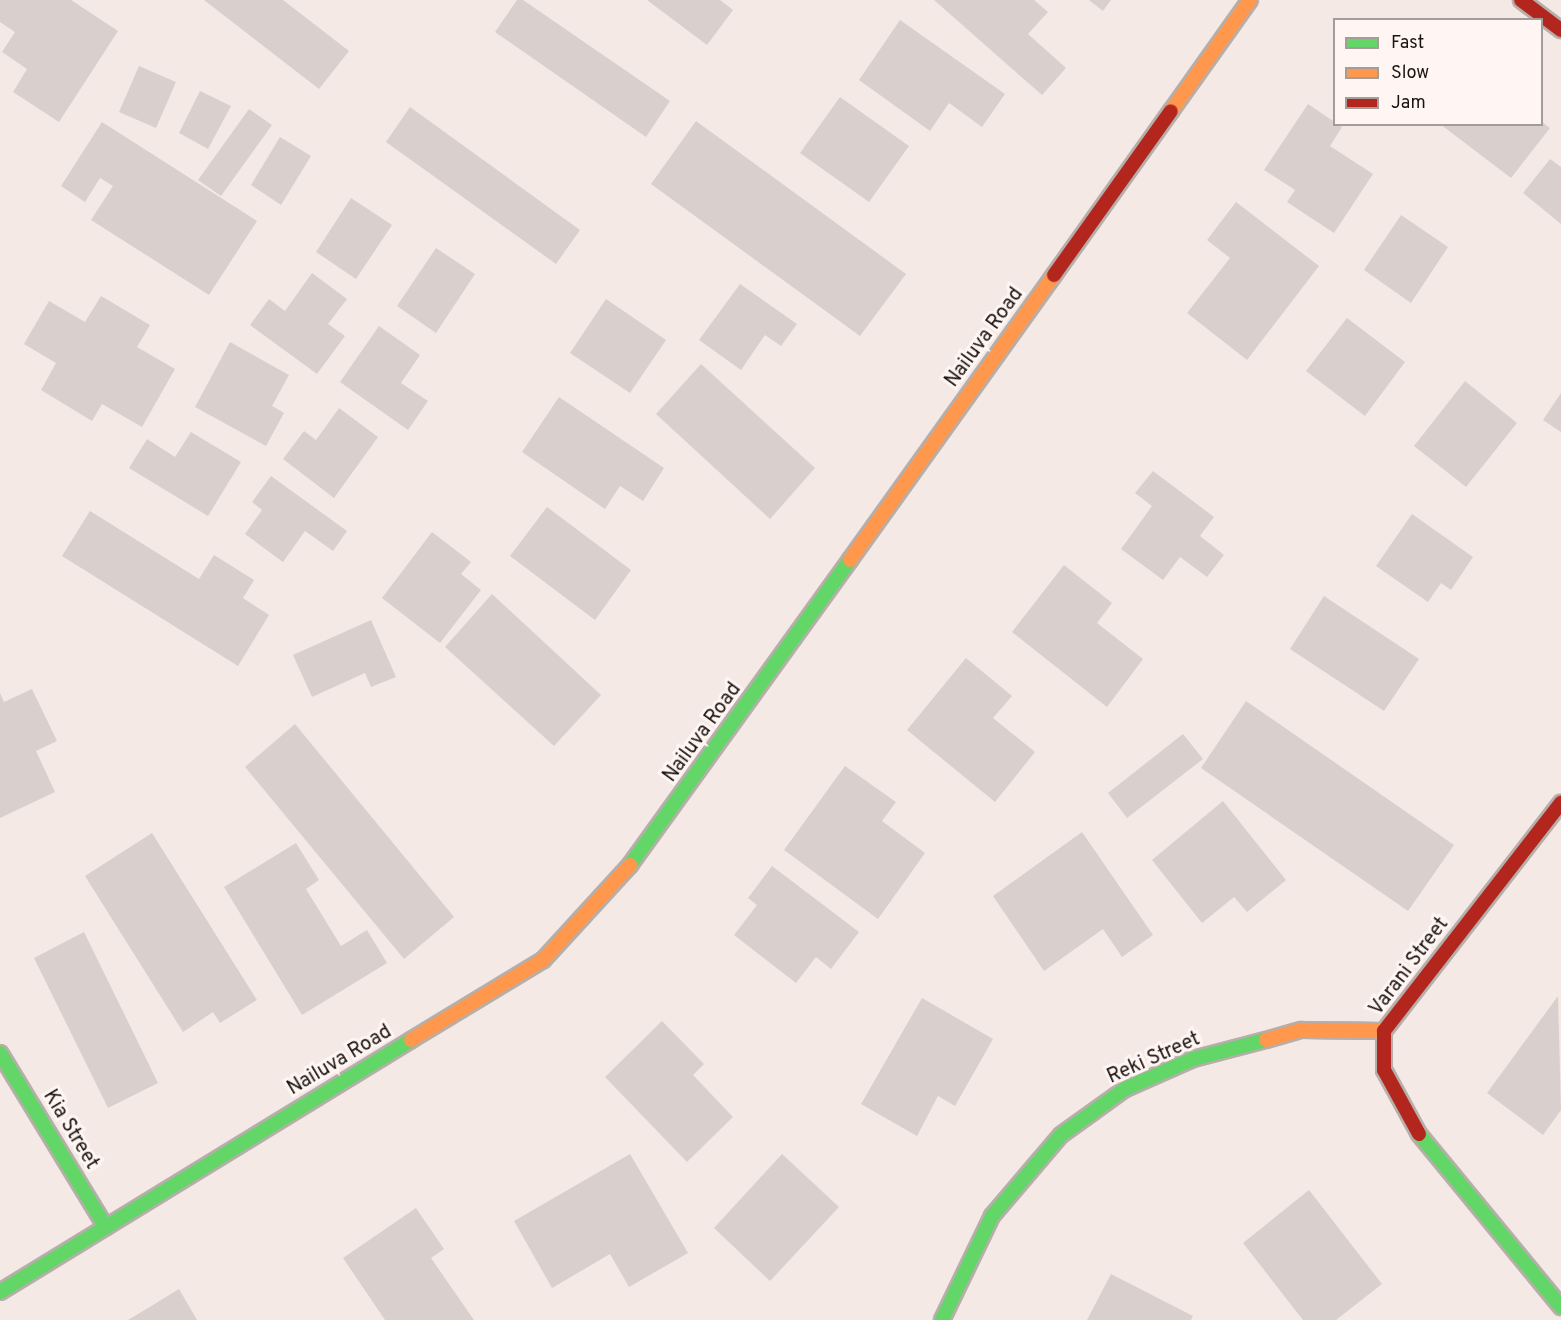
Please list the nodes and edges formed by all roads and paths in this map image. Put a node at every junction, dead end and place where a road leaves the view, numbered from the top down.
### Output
1 (1250, 0) edge
2 (1521, 0) edge
3 (1561, 30) edge
4 (1561, 803) edge
5 (1384, 1031) junction
6 (0, 1053) edge
7 (106, 1227) junction
8 (0, 1292) edge
9 (1561, 1307) edge
10 (942, 1320) edge

1 - 7 main road, Nailuva Road
2 - 3 main road
4 - 5 main road, Varani Street
5 - 9 main road, Varani Street
5 - 10 main road, Reki Street
6 - 7 main road, Kia Street
7 - 8 main road, Nailuva Road

